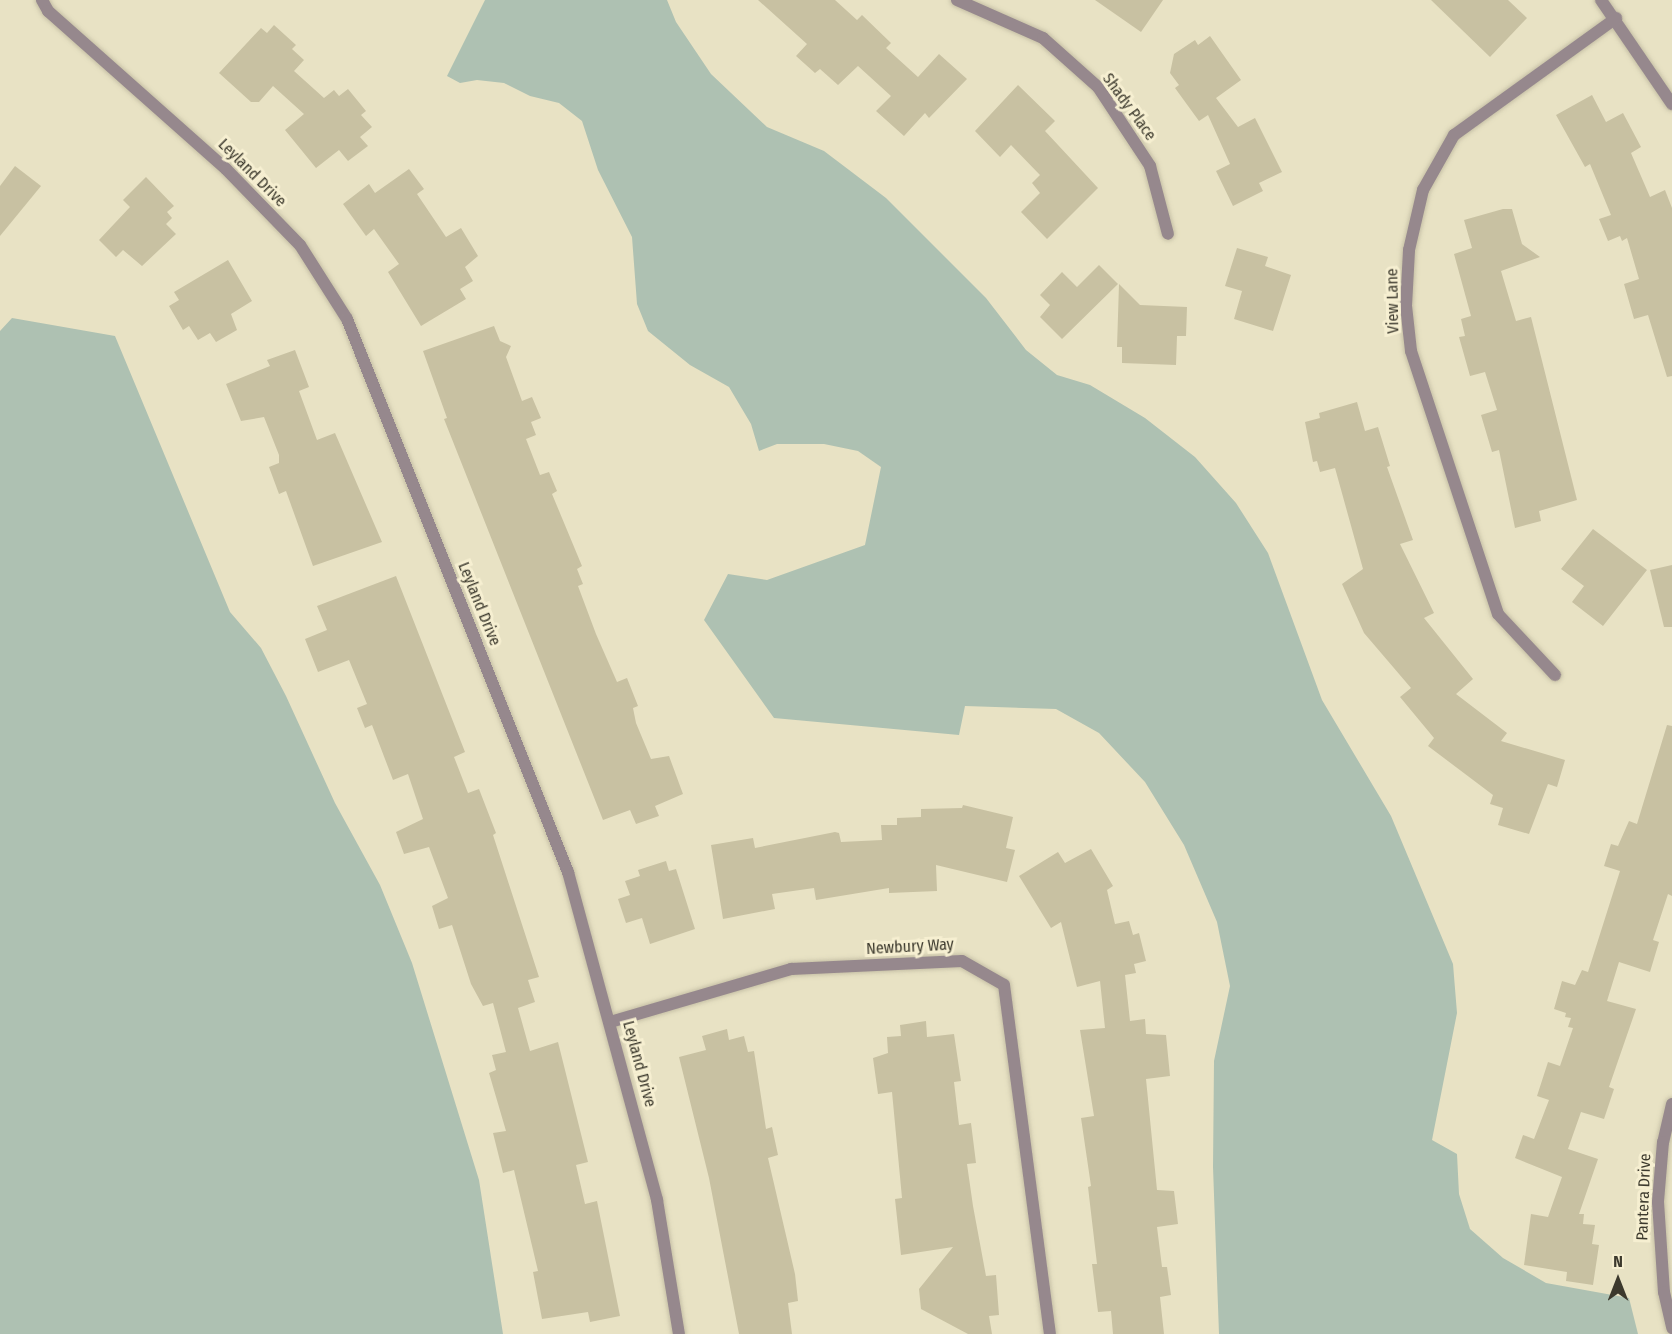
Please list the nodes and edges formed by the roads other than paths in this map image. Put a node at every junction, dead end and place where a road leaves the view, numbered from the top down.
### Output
1 (42, 0) edge
2 (957, 0) edge
3 (1601, 0) edge
4 (1616, 18) junction
5 (1672, 104) edge
6 (1168, 234) dead end
7 (1555, 675) dead end
8 (610, 1022) junction
9 (1672, 1104) edge
10 (1672, 1328) edge
11 (679, 1334) edge
12 (1050, 1334) edge

1 - 8 street, Leyland Drive
2 - 6 street, Shady Place
3 - 4 street
4 - 5 street
4 - 7 street, View Lane
8 - 11 street, Leyland Drive
8 - 12 street, Newbury Way
9 - 10 street, Pantera Drive

